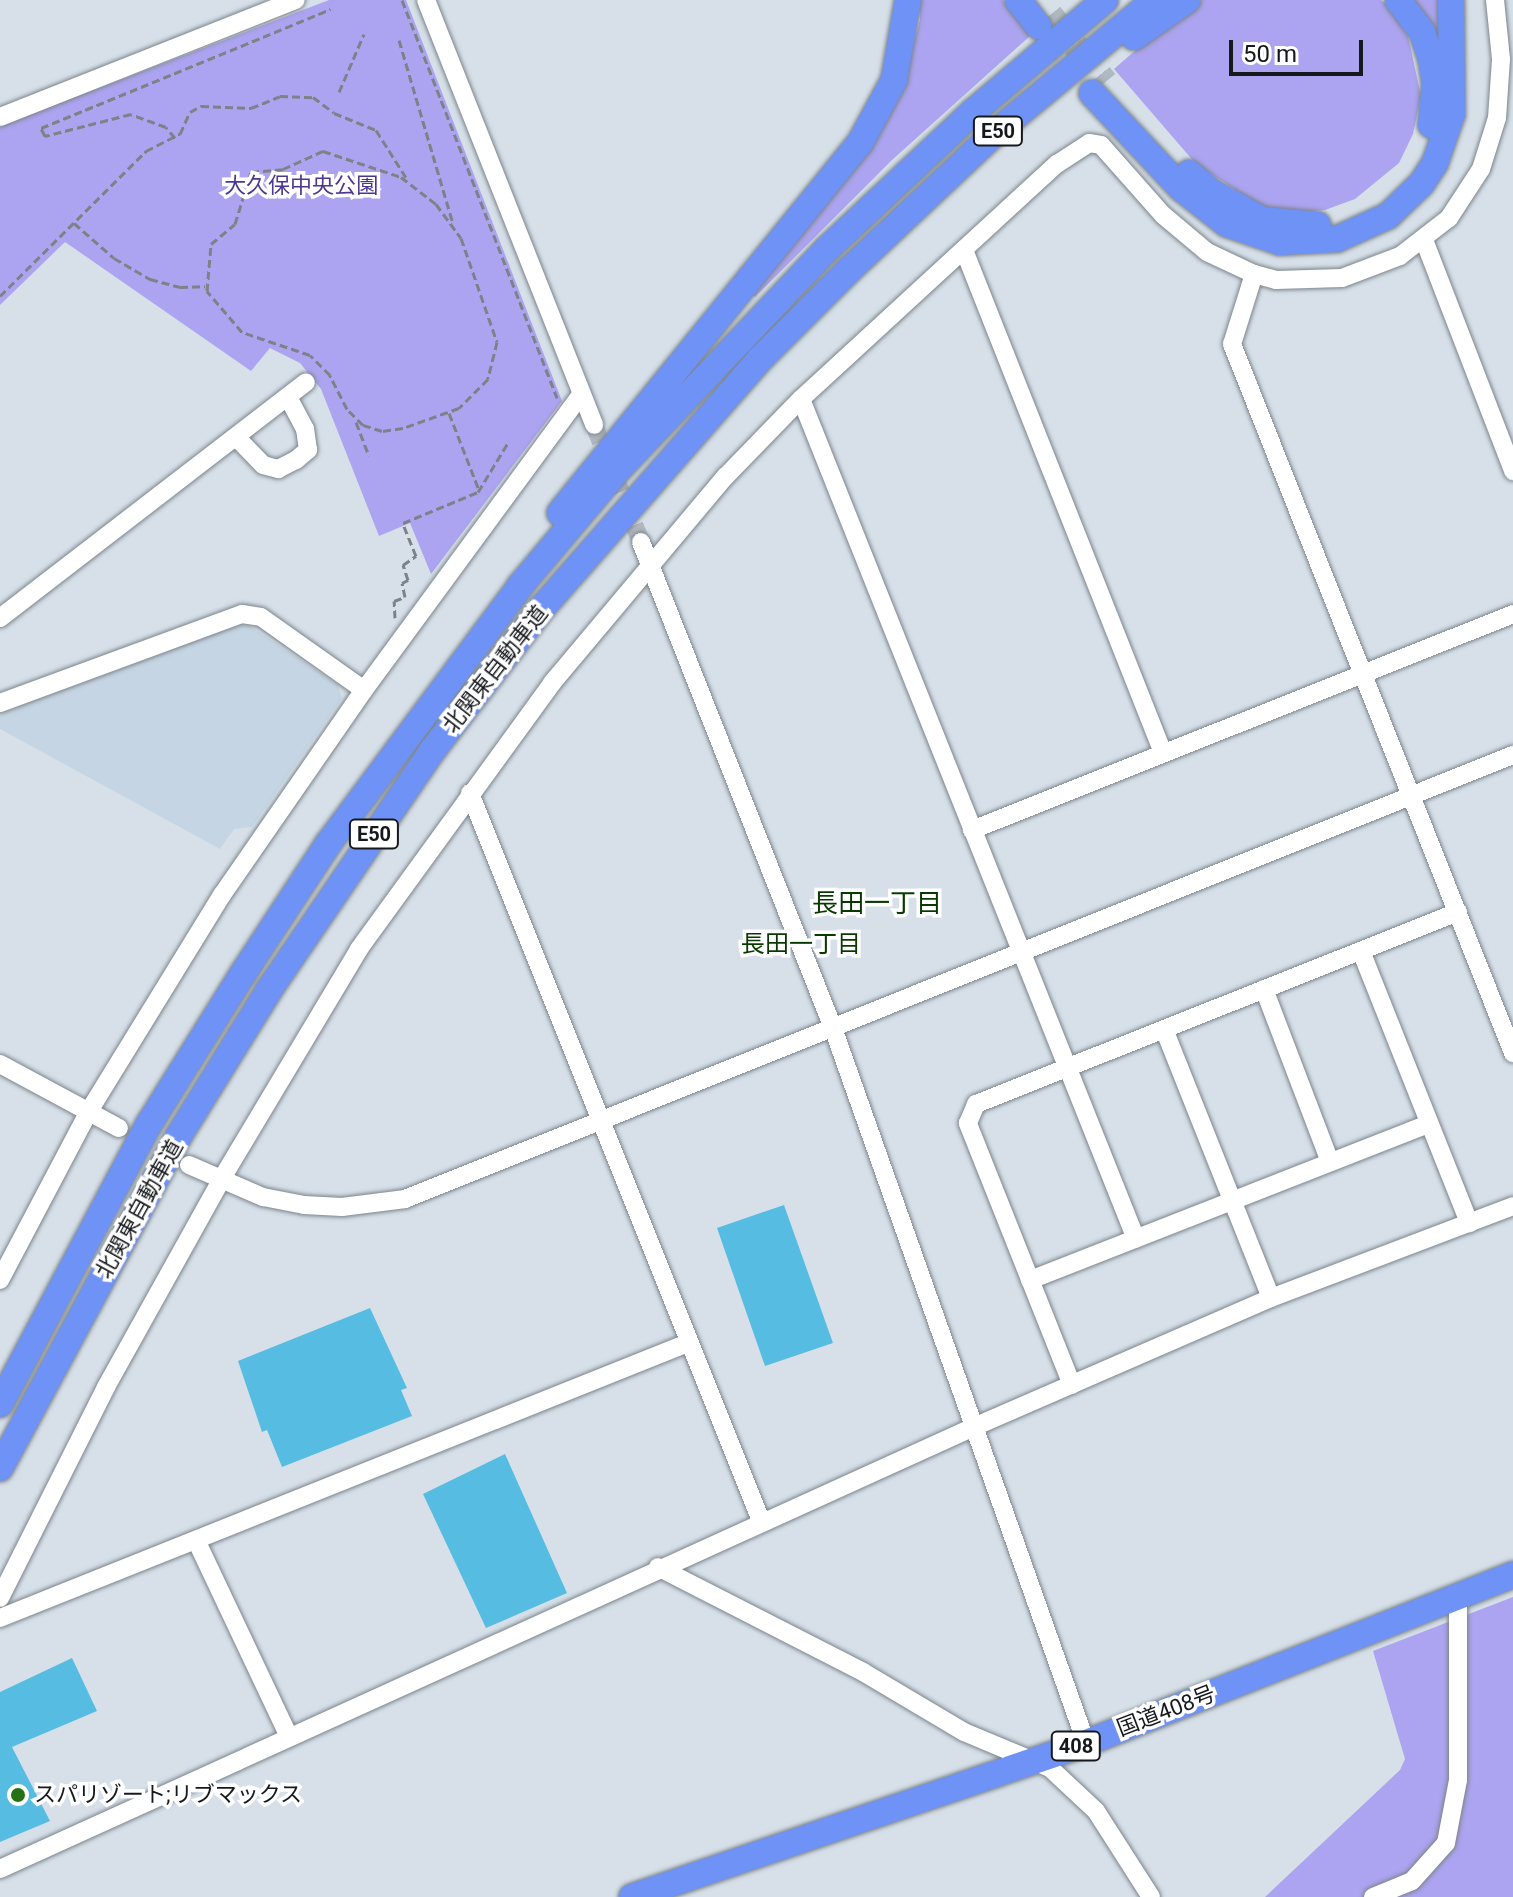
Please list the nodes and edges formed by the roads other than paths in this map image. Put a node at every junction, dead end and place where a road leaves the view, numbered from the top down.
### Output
1 (296, 0) edge
2 (426, 0) edge
3 (908, 0) edge
4 (1018, 0) edge
5 (1105, 0) edge
6 (1155, 0) edge
7 (1187, 0) edge
8 (1398, 0) edge
9 (1451, 0) edge
10 (1495, 0) edge
11 (1042, 14) tunnel mouth
12 (1506, 36) edge
13 (0, 117) edge
14 (1424, 240) junction
15 (964, 250) junction
16 (849, 270) junction
17 (1254, 274) junction
18 (306, 382) dead end
19 (581, 395) junction
20 (288, 397) junction
21 (801, 399) junction
22 (594, 425) tunnel mouth
23 (237, 438) junction
24 (1513, 471) edge
25 (641, 542) tunnel mouth
26 (651, 568) junction
27 (1513, 614) edge
28 (0, 618) edge
29 (1363, 674) junction
30 (364, 690) junction
31 (0, 703) edge
32 (410, 730) junction
33 (1163, 753) junction
34 (1513, 755) edge
35 (470, 793) junction
36 (1411, 796) junction
37 (972, 830) junction
38 (1458, 912) junction
39 (1361, 951) junction
40 (1021, 953) junction
41 (1264, 989) junction
42 (833, 1028) junction
43 (1164, 1029) junction
44 (1513, 1053) edge
45 (0, 1064) edge
46 (1067, 1067) junction
47 (89, 1111) junction
48 (601, 1122) junction
49 (1429, 1124) junction
50 (119, 1128) dead end
51 (1330, 1162) junction
52 (189, 1165) dead end
53 (221, 1180) junction
54 (1233, 1201) junction
55 (1513, 1206) edge
56 (1469, 1223) junction
57 (1136, 1239) junction
58 (0, 1280) edge
59 (1030, 1280) junction
60 (1271, 1298) junction
61 (688, 1343) junction
62 (1072, 1385) junction
63 (0, 1404) edge
64 (974, 1427) junction
65 (0, 1468) edge
66 (761, 1521) junction
67 (196, 1540) junction
68 (658, 1567) junction
69 (1513, 1575) edge
70 (1458, 1597) junction
71 (0, 1598) edge
72 (0, 1618) edge
73 (288, 1735) junction
74 (1086, 1743) junction
75 (1032, 1761) junction
76 (0, 1869) edge
77 (632, 1897) edge
78 (1151, 1897) edge
79 (1373, 1897) edge

1 - 13 street
2 - 19 street
3 - 32 highway
4 - 11 highway
5 - 32 highway, 北関東自動車道 / E50
6 - 16 highway, 北関東自動車道 / E50
7 - 16 highway
8 - 9 highway
10 - 12 street
12 - 14 street
14 - 17 street
14 - 24 street
15 - 17 street
15 - 21 street
15 - 33 street
16 - 65 highway, 北関東自動車道 / E50
17 - 29 street
18 - 20 street
19 - 22 street
19 - 30 street
20 - 23 street
20 - 23 street
21 - 26 street
21 - 37 street
23 - 28 street
25 - 26 street
26 - 35 street
26 - 42 street
27 - 29 street
29 - 33 street
29 - 36 street
30 - 31 street
30 - 47 street
32 - 63 highway, 北関東自動車道 / E50
33 - 37 street
34 - 36 street
35 - 48 street
35 - 53 street
36 - 38 street
36 - 40 street
37 - 40 street
38 - 39 street
38 - 44 street
39 - 41 street
39 - 49 street
40 - 42 street
40 - 46 street
41 - 43 street
41 - 51 street
42 - 48 street
42 - 64 street
43 - 46 street
43 - 54 street
45 - 47 street
46 - 57 street
46 - 59 street
47 - 50 street
47 - 58 street
48 - 53 street
48 - 61 street
49 - 51 street
49 - 56 street
51 - 54 street
52 - 53 street
53 - 71 street
54 - 57 street
54 - 60 street
55 - 56 street
56 - 60 street
57 - 59 street
59 - 62 street
60 - 62 street
61 - 66 street
61 - 67 street
62 - 64 street
64 - 66 street
64 - 74 street
66 - 68 street
67 - 72 street
67 - 73 street
68 - 73 street
68 - 75 street
69 - 70 highway, 国道408号 / 408
70 - 74 highway, 国道408号 / 408
70 - 79 street
73 - 76 street
74 - 75 highway, 国道408号 / 408
75 - 77 highway, 国道408号 / 408
75 - 78 street

